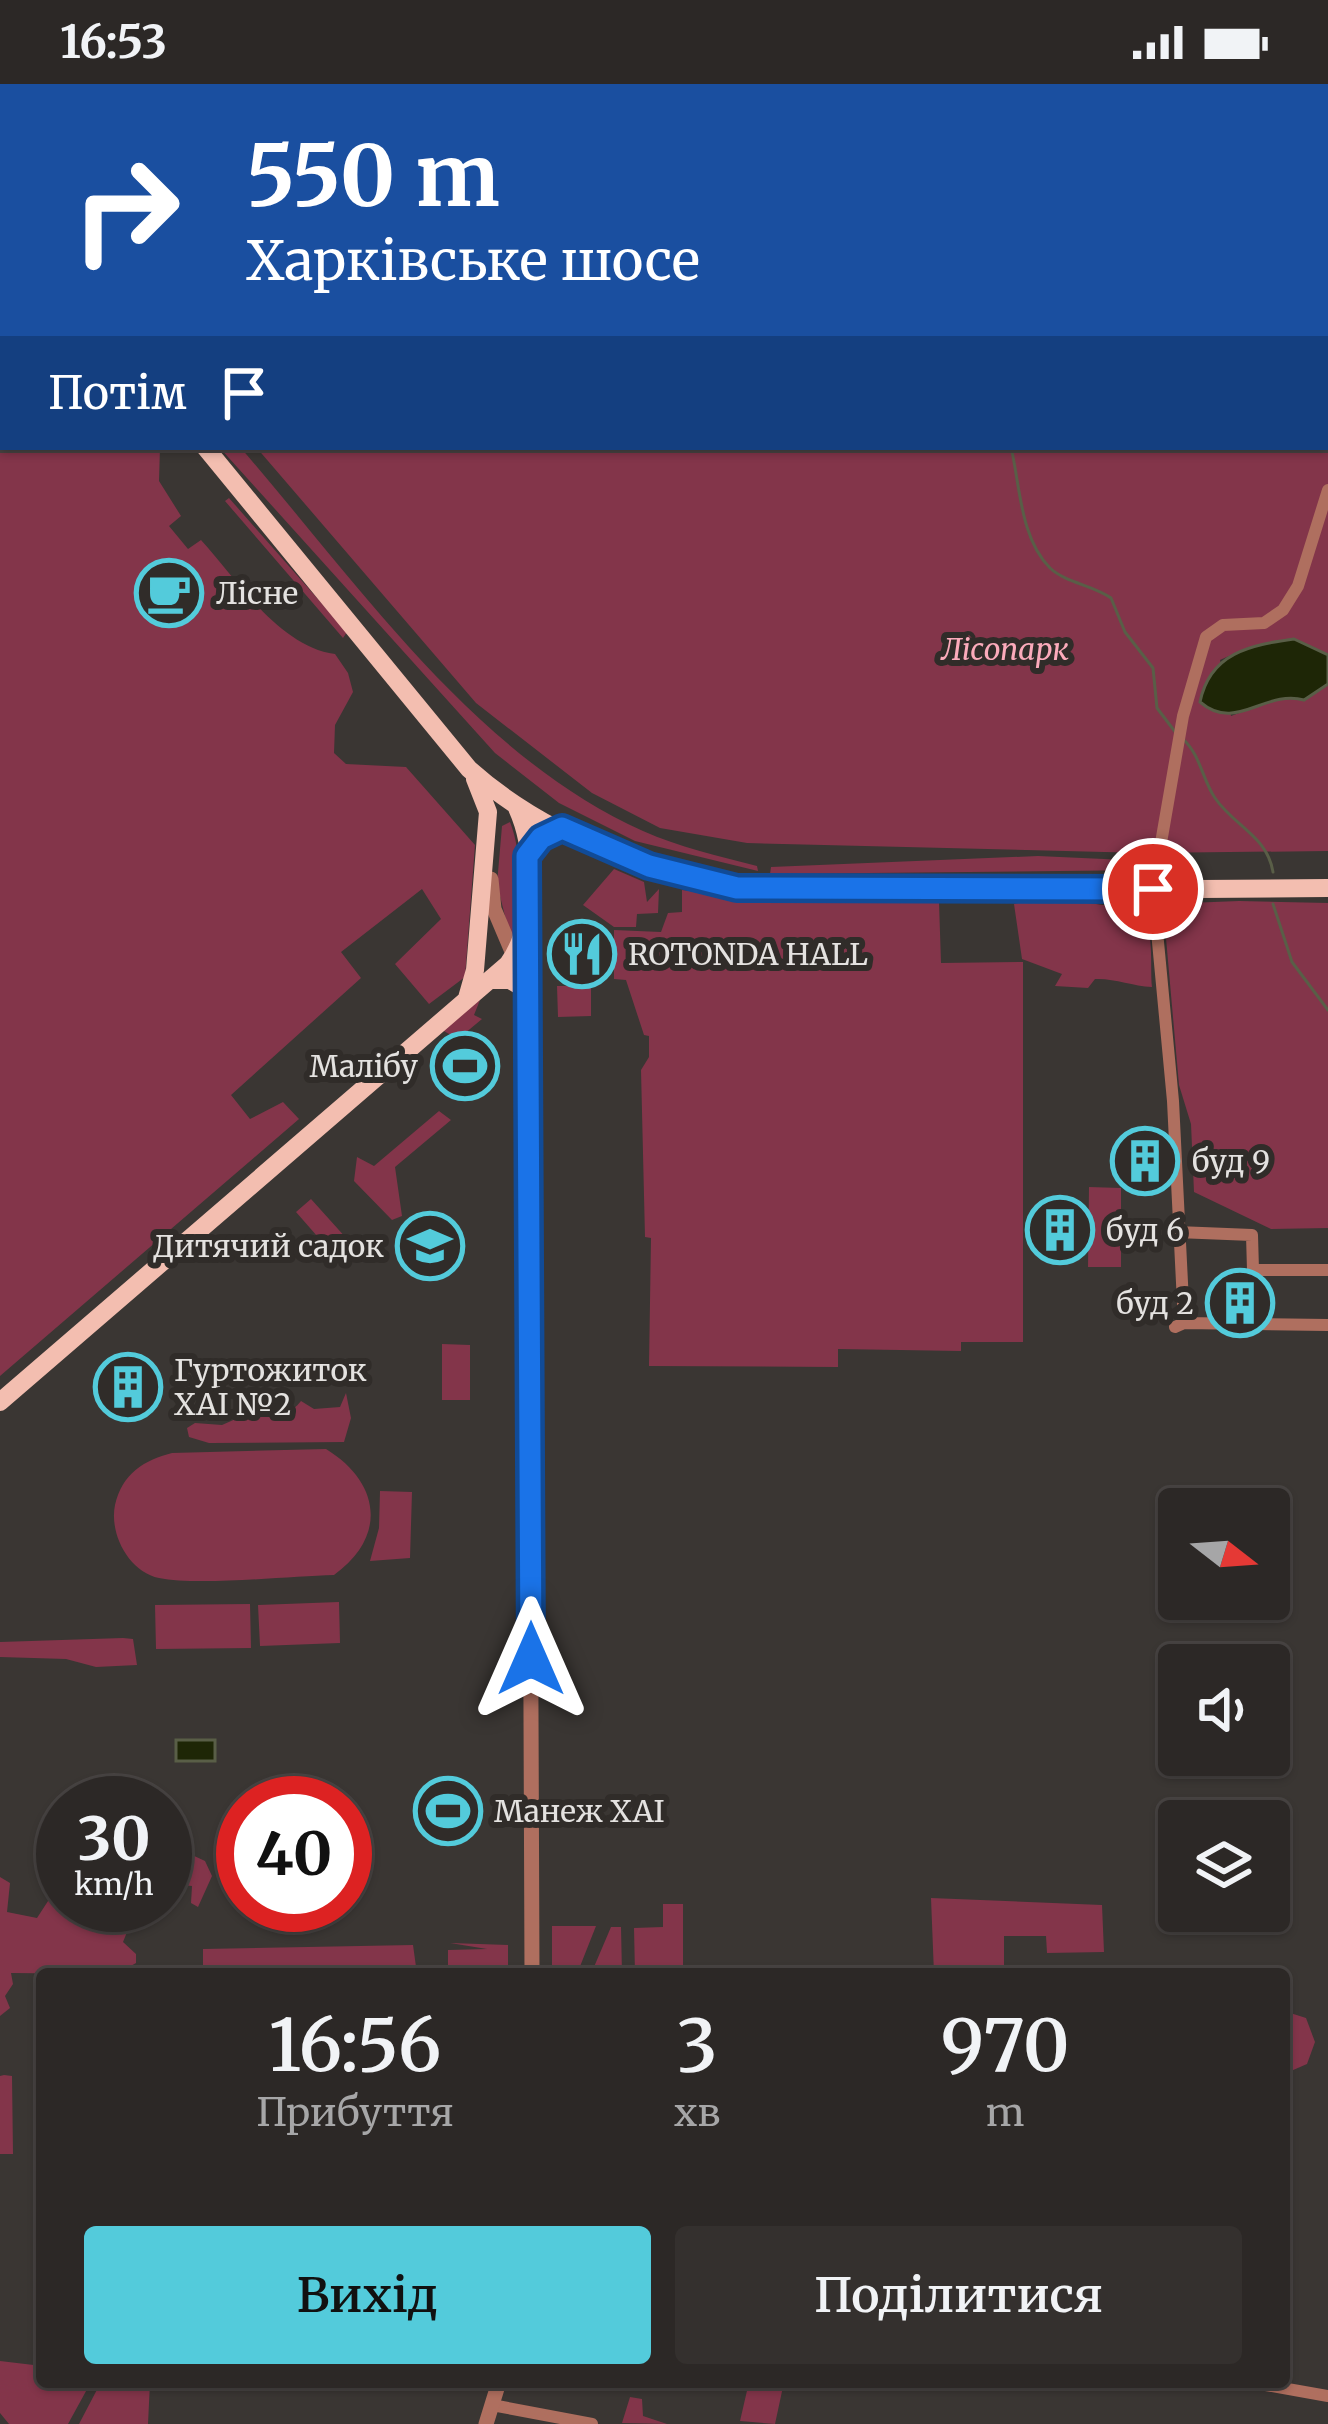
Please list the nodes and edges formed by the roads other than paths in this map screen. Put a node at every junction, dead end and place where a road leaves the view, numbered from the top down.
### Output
1 (207, 450) edge
2 (1328, 490) edge
3 (426, 718) junction
4 (469, 769) junction
5 (498, 779) junction
6 (488, 806) junction
7 (520, 813) junction
8 (557, 824) junction
9 (493, 844) junction
10 (527, 856) junction
11 (491, 878) junction
12 (1328, 888) edge
13 (1153, 889) junction
14 (527, 934) junction
15 (513, 956) junction
16 (490, 980) junction
17 (530, 992) junction
18 (467, 998) junction
19 (1178, 1232) junction
20 (1328, 1270) edge
21 (1328, 1325) edge
22 (0, 1402) edge
23 (532, 1968) edge
24 (497, 2388) edge
25 (1283, 2388) edge
26 (1328, 2396) edge
27 (492, 2405) junction
28 (486, 2424) edge
29 (592, 2424) edge

1 - 3 main road
2 - 13 street
3 - 4 main road
3 - 5 main road
4 - 6 main road
4 - 7 main road
5 - 7 main road
5 - 8 main road
6 - 9 main road
6 - 18 main road
7 - 8 main road
7 - 9 main road
7 - 10 main road
8 - 10 main road
8 - 13 main road
9 - 11 main road
10 - 14 main road
11 - 15 street
11 - 18 main road
12 - 13 main road
13 - 19 street
14 - 15 main road
14 - 17 street
15 - 16 main road
15 - 17 street
16 - 17 main road
16 - 18 main road
17 - 23 street
18 - 22 main road
19 - 20 street
19 - 21 street
24 - 27 street
25 - 26 street
27 - 28 street
27 - 29 street

